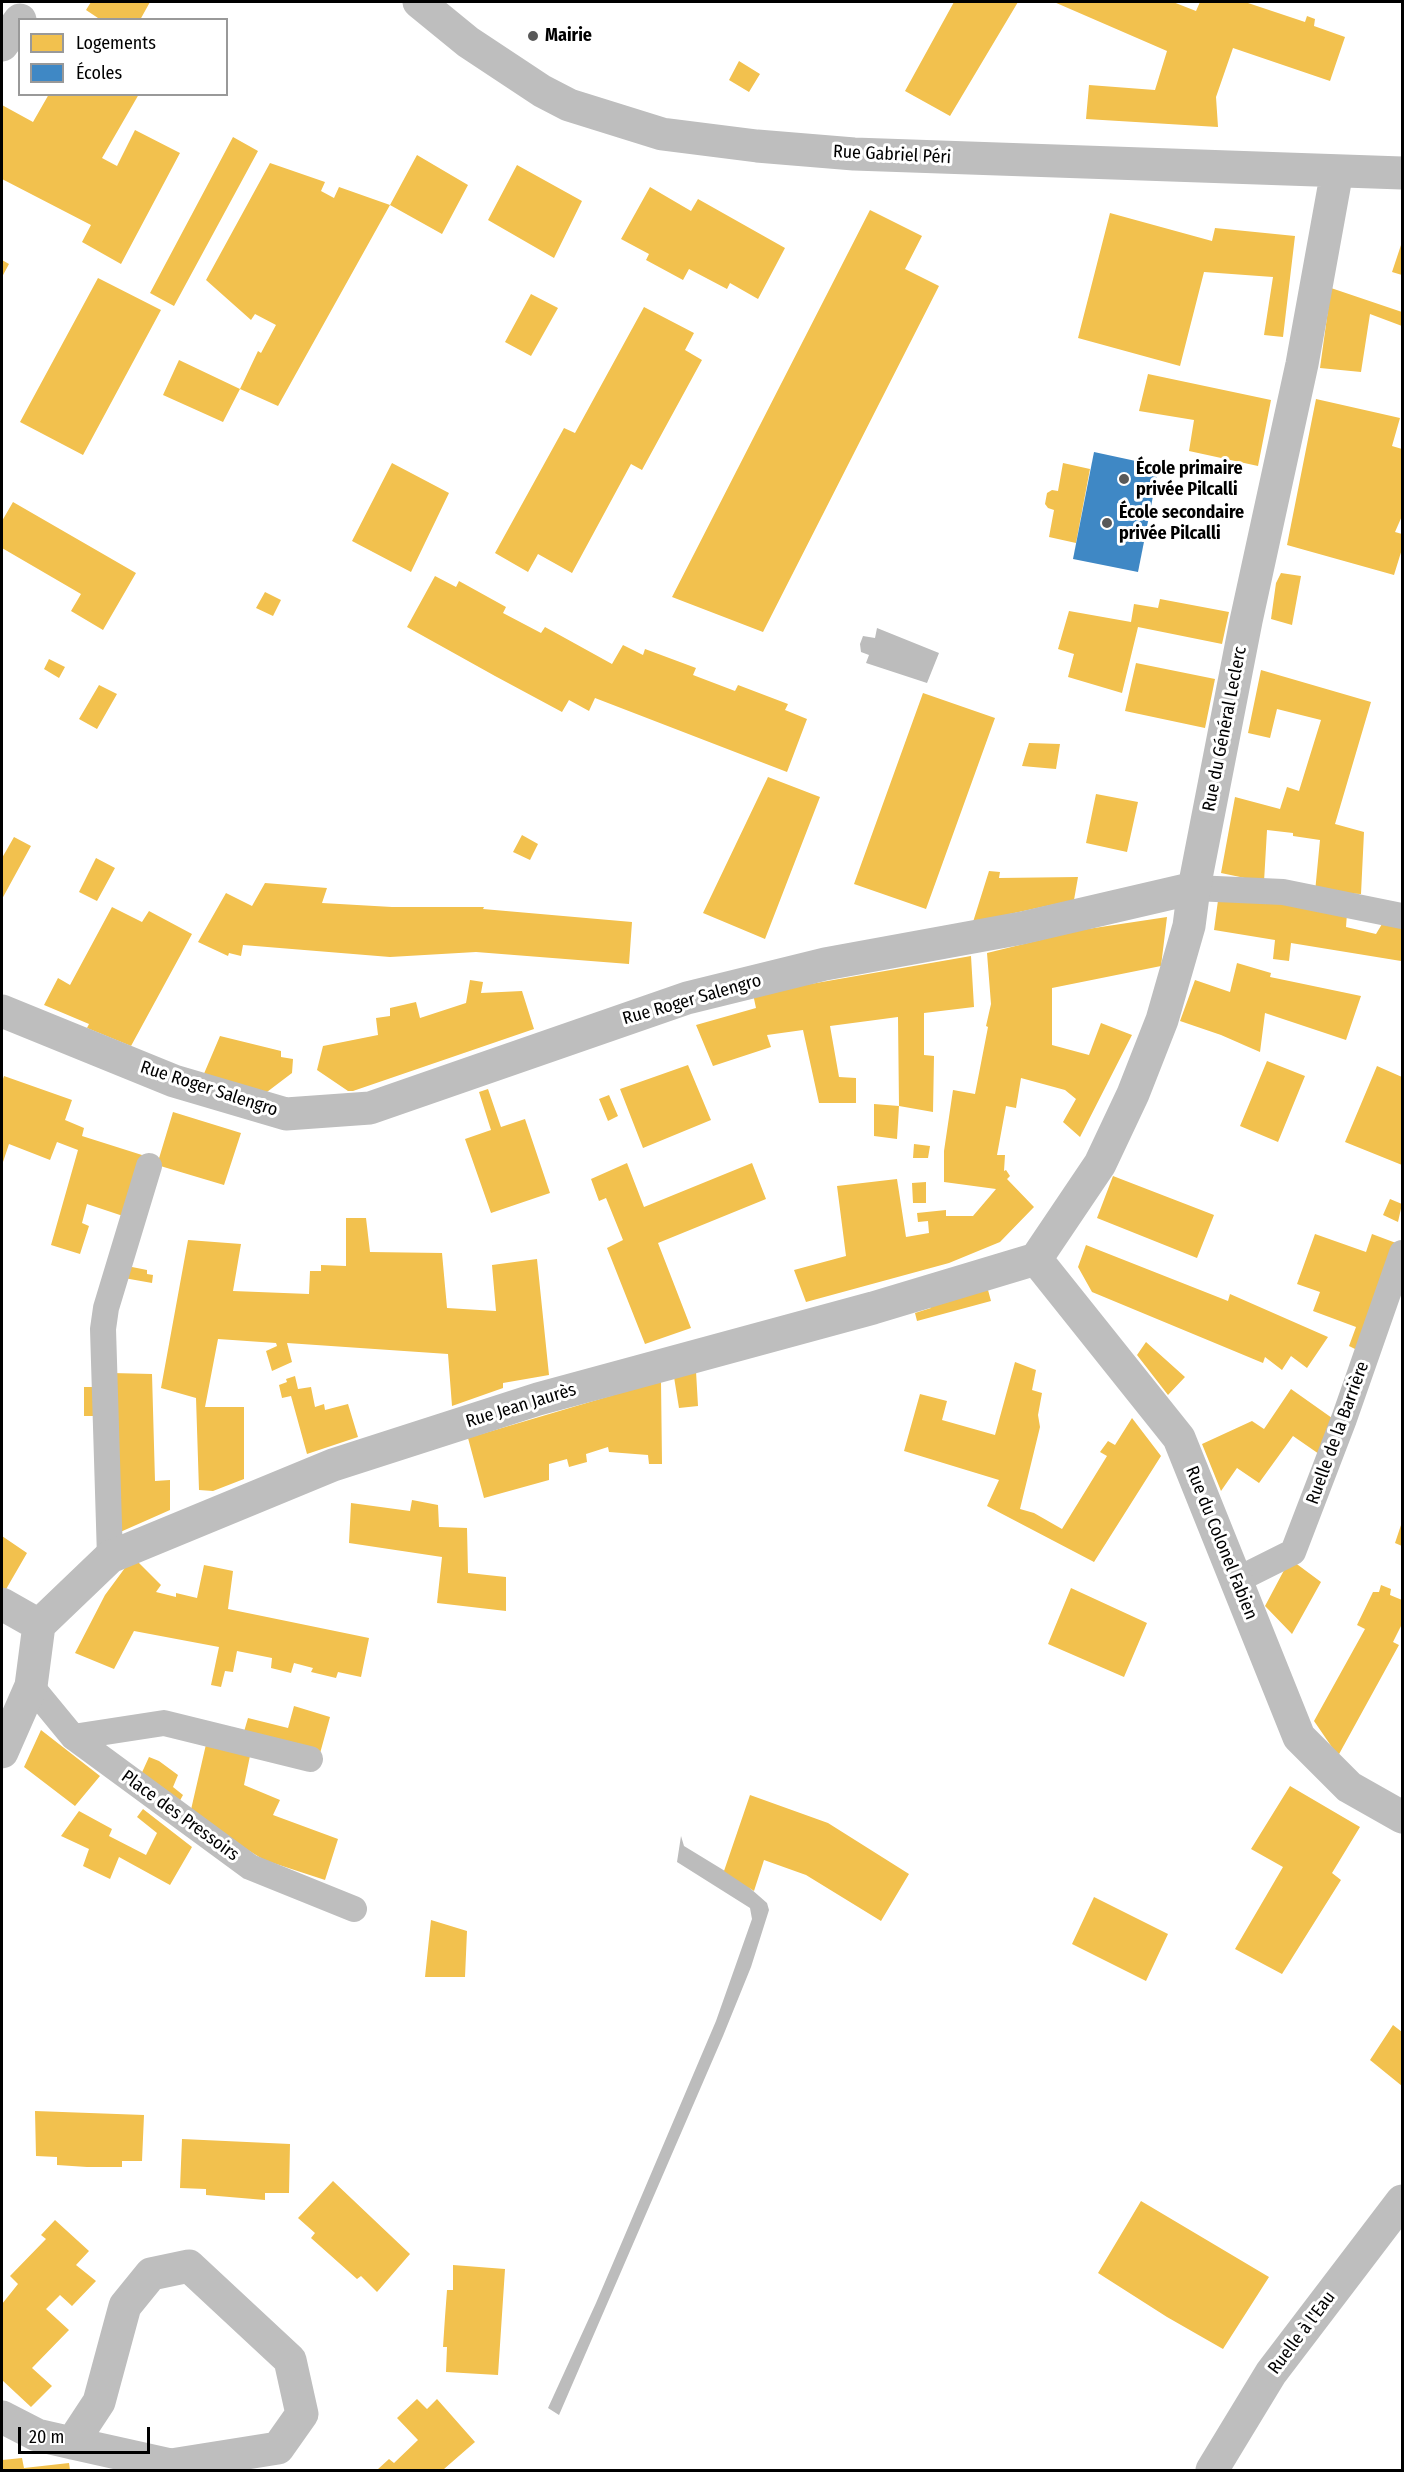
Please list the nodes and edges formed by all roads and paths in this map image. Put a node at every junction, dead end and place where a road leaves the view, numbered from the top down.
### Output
1 (33, 2) edge
2 (420, 2) edge
3 (21, 18) edge
4 (18, 23) edge
5 (2, 45) edge
6 (1337, 171) junction
7 (1402, 173) edge
8 (1194, 888) junction
9 (1402, 916) edge
10 (2, 1011) edge
11 (148, 1166) dead end
12 (1402, 1253) edge
13 (1036, 1259) junction
14 (110, 1557) junction
15 (1235, 1581) junction
16 (2, 1604) edge
17 (39, 1625) junction
18 (31, 1686) junction
19 (73, 1737) junction
20 (2, 1752) edge
21 (310, 1759) dead end
22 (1402, 1816) edge
23 (354, 1909) dead end
24 (1402, 2201) edge
25 (2, 2417) edge
26 (72, 2443) junction
27 (1212, 2470) edge

1 - 3 street
2 - 6 street, Rue Gabriel Péri
4 - 5 street
6 - 7 street, Rue Gabriel Péri
6 - 8 street, Rue du Général Leclerc
8 - 9 lane, Rue Roger Salengro
8 - 10 street, Rue Roger Salengro
8 - 13 street, Rue du Général Leclerc
11 - 14 lane
12 - 15 lane, Ruelle de la Barrière
13 - 14 street, Rue Jean Jaurès
13 - 15 street, Rue du Colonel Fabien
14 - 17 street, Rue Jean Jaurès
15 - 22 street, Rue du Colonel Fabien
16 - 17 street
17 - 18 street
18 - 19 lane, Place des Pressoirs
18 - 20 street
19 - 21 lane
19 - 23 lane, Place des Pressoirs
24 - 27 street, Ruelle à l'Eau
25 - 26 street
26 - 26 street

